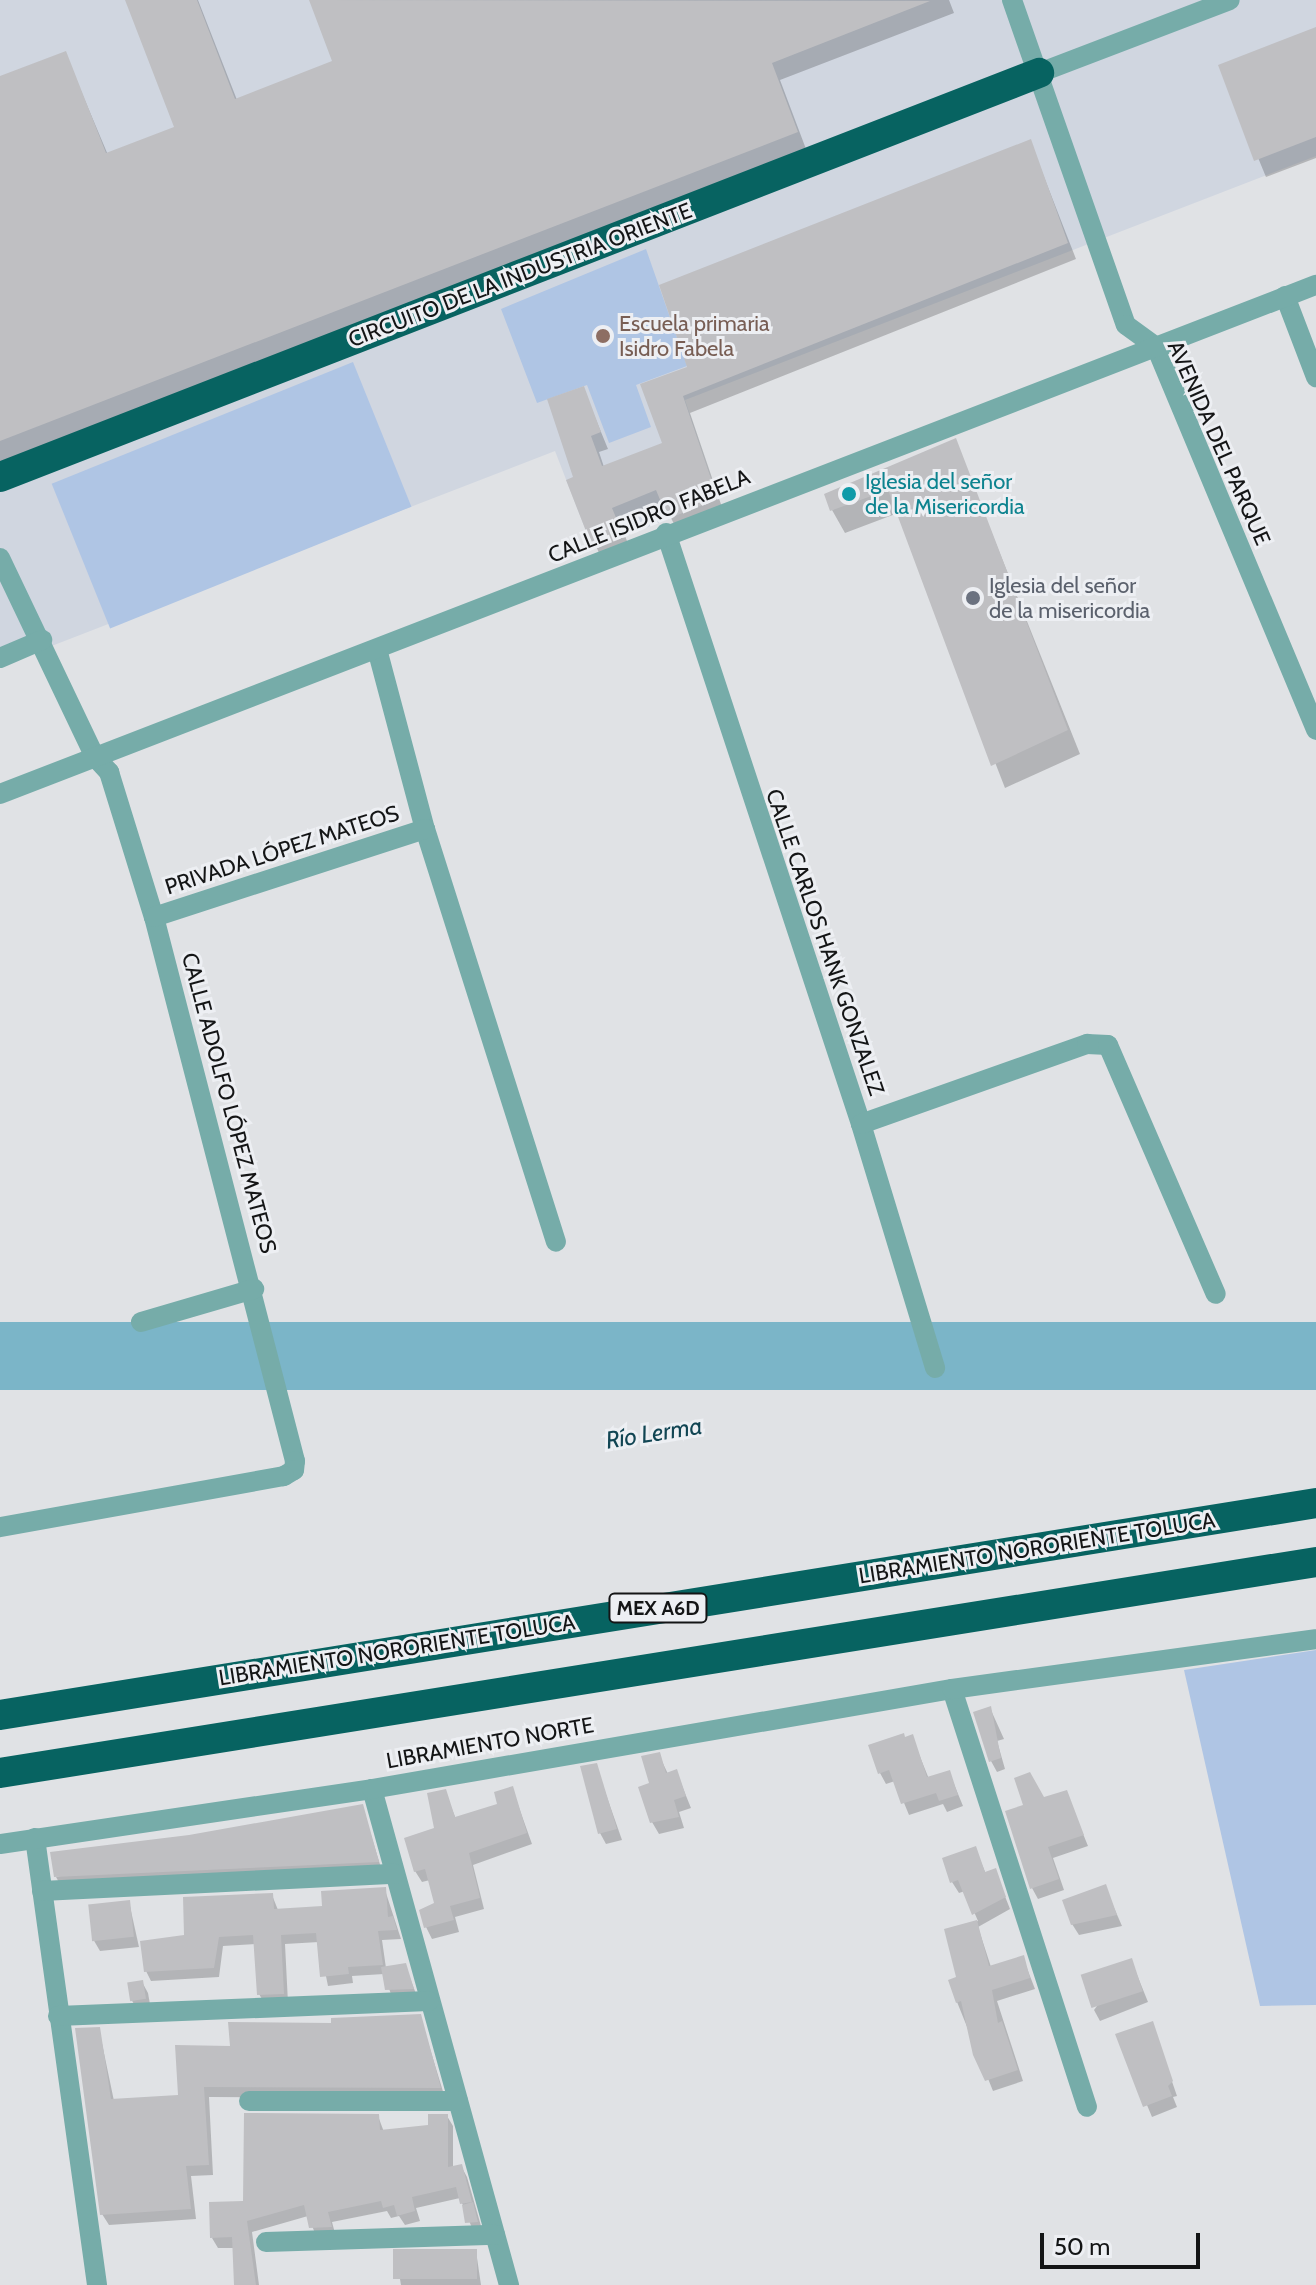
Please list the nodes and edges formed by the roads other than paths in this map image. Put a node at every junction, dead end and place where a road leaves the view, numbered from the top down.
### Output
1 (1012, 0) edge
2 (1230, 0) edge
3 (1039, 73) junction
4 (1316, 285) edge
5 (1285, 296) junction
6 (1156, 347) junction
7 (1316, 377) edge
8 (0, 477) edge
9 (666, 533) junction
10 (0, 558) edge
11 (42, 640) junction
12 (377, 649) junction
13 (0, 658) edge
14 (1316, 730) edge
15 (95, 757) junction
16 (0, 794) edge
17 (425, 829) junction
18 (154, 917) junction
19 (861, 1124) junction
20 (556, 1242) dead end
21 (254, 1289) junction
22 (1216, 1294) dead end
23 (141, 1322) dead end
24 (935, 1368) dead end
25 (1316, 1503) edge
26 (0, 1527) edge
27 (1316, 1562) edge
28 (1316, 1639) edge
29 (952, 1689) junction
30 (0, 1715) edge
31 (0, 1773) edge
32 (372, 1789) junction
33 (35, 1838) junction
34 (0, 1844) edge
35 (395, 1874) junction
36 (42, 1891) junction
37 (429, 2001) junction
38 (58, 2016) junction
39 (249, 2101) dead end
40 (458, 2101) junction
41 (1087, 2107) dead end
42 (495, 2235) junction
43 (266, 2242) dead end
44 (97, 2285) edge
45 (509, 2285) edge

1 - 3 street, AVENIDA DEL PARQUE
2 - 3 street
3 - 6 street, AVENIDA DEL PARQUE
3 - 8 highway, CIRCUITO DE LA INDUSTRIA ORIENTE
4 - 5 street, CALLE ISIDRO FABELA
5 - 6 street, CALLE ISIDRO FABELA
5 - 7 street
6 - 9 street, CALLE ISIDRO FABELA
6 - 14 street, AVENIDA DEL PARQUE
9 - 12 street, CALLE ISIDRO FABELA
9 - 19 street, CALLE CARLOS HANK GONZALEZ
10 - 11 street, CALLE ADOLFO LÓPEZ MATEOS
11 - 13 street
11 - 15 street, CALLE ADOLFO LÓPEZ MATEOS
12 - 15 street, CALLE ISIDRO FABELA
12 - 17 street
15 - 16 street, CALLE ISIDRO FABELA
15 - 18 street, CALLE ADOLFO LÓPEZ MATEOS
17 - 18 street, PRIVADA LÓPEZ MATEOS
17 - 20 street
18 - 21 street, CALLE ADOLFO LÓPEZ MATEOS
19 - 22 street
19 - 24 street, CALLE CARLOS HANK GONZALEZ
21 - 23 street
21 - 26 street, CALLE ADOLFO LÓPEZ MATEOS
25 - 30 highway, LIBRAMIENTO NORORIENTE TOLUCA / MEX A6D
27 - 31 highway
28 - 29 street, LIBRAMIENTO NORTE
29 - 32 street, LIBRAMIENTO NORTE
29 - 41 street
32 - 33 street, LIBRAMIENTO NORTE
32 - 35 street
33 - 34 street, LIBRAMIENTO NORTE
33 - 36 street
35 - 36 street
35 - 37 street
36 - 38 street
37 - 38 street
37 - 40 street
38 - 44 street
39 - 40 street
40 - 42 street
42 - 43 street
42 - 45 street

